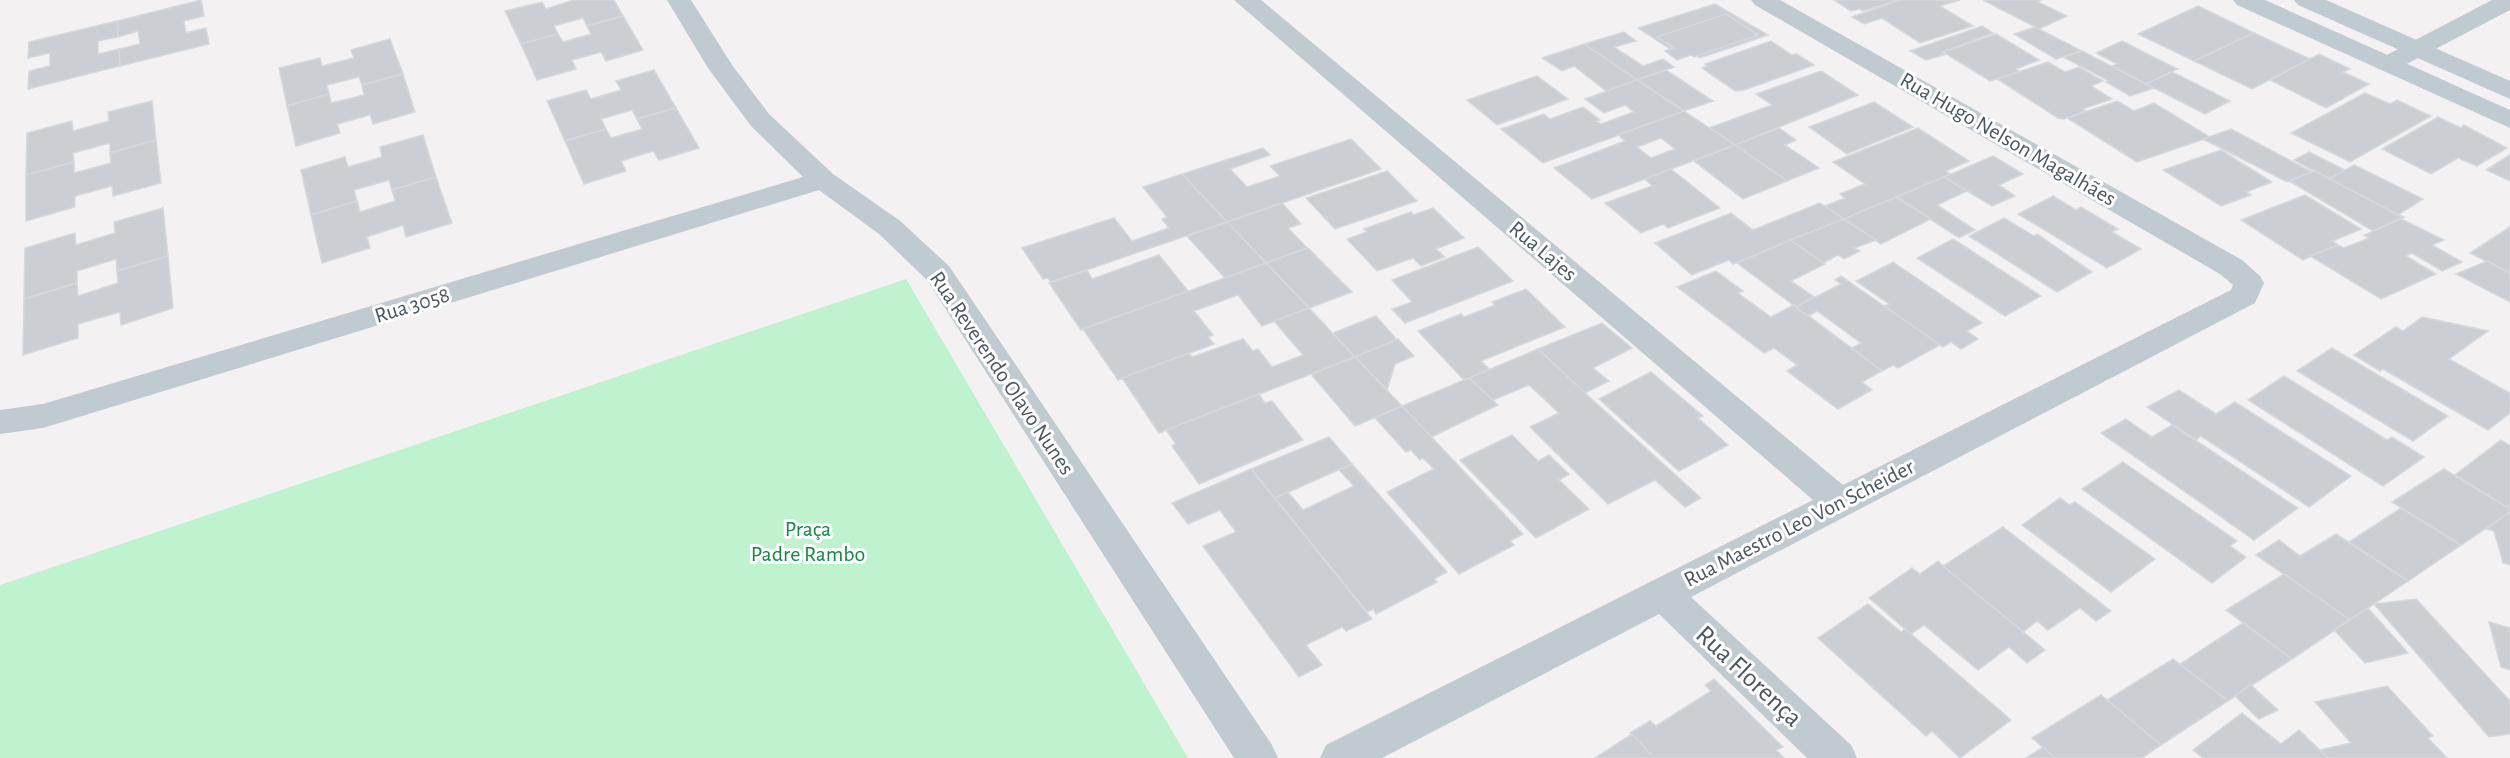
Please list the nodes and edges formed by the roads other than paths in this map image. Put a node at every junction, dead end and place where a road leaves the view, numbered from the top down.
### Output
1 (679, 0) edge
2 (1246, 0) edge
3 (1763, 0) edge
4 (2245, 0) edge
5 (2306, 0) edge
6 (2510, 0) edge
7 (2417, 50) junction
8 (2388, 64) junction
9 (2510, 91) edge
10 (2510, 120) edge
11 (823, 180) junction
12 (2249, 283) joint
13 (0, 422) edge
14 (1839, 502) junction
15 (1662, 593) junction
16 (1257, 758) edge
17 (1341, 758) edge
18 (1836, 758) edge

1 - 11 street, Rua Reverendo Olavo Nunes
2 - 14 street, Rua Lajes
3 - 12 street, Rua Hugo Nelson Magalhães
4 - 8 street
5 - 7 street
6 - 7 street
7 - 8 street
7 - 9 street
8 - 10 street
11 - 13 street, Rua 3058
11 - 16 street, Rua Reverendo Olavo Nunes
12 - 14 street, Rua Maestro Leo Von Scheider
14 - 15 street, Rua Maestro Leo Von Scheider
15 - 17 street, Rua Maestro Leo Von Scheider
15 - 18 street, Rua Florença

